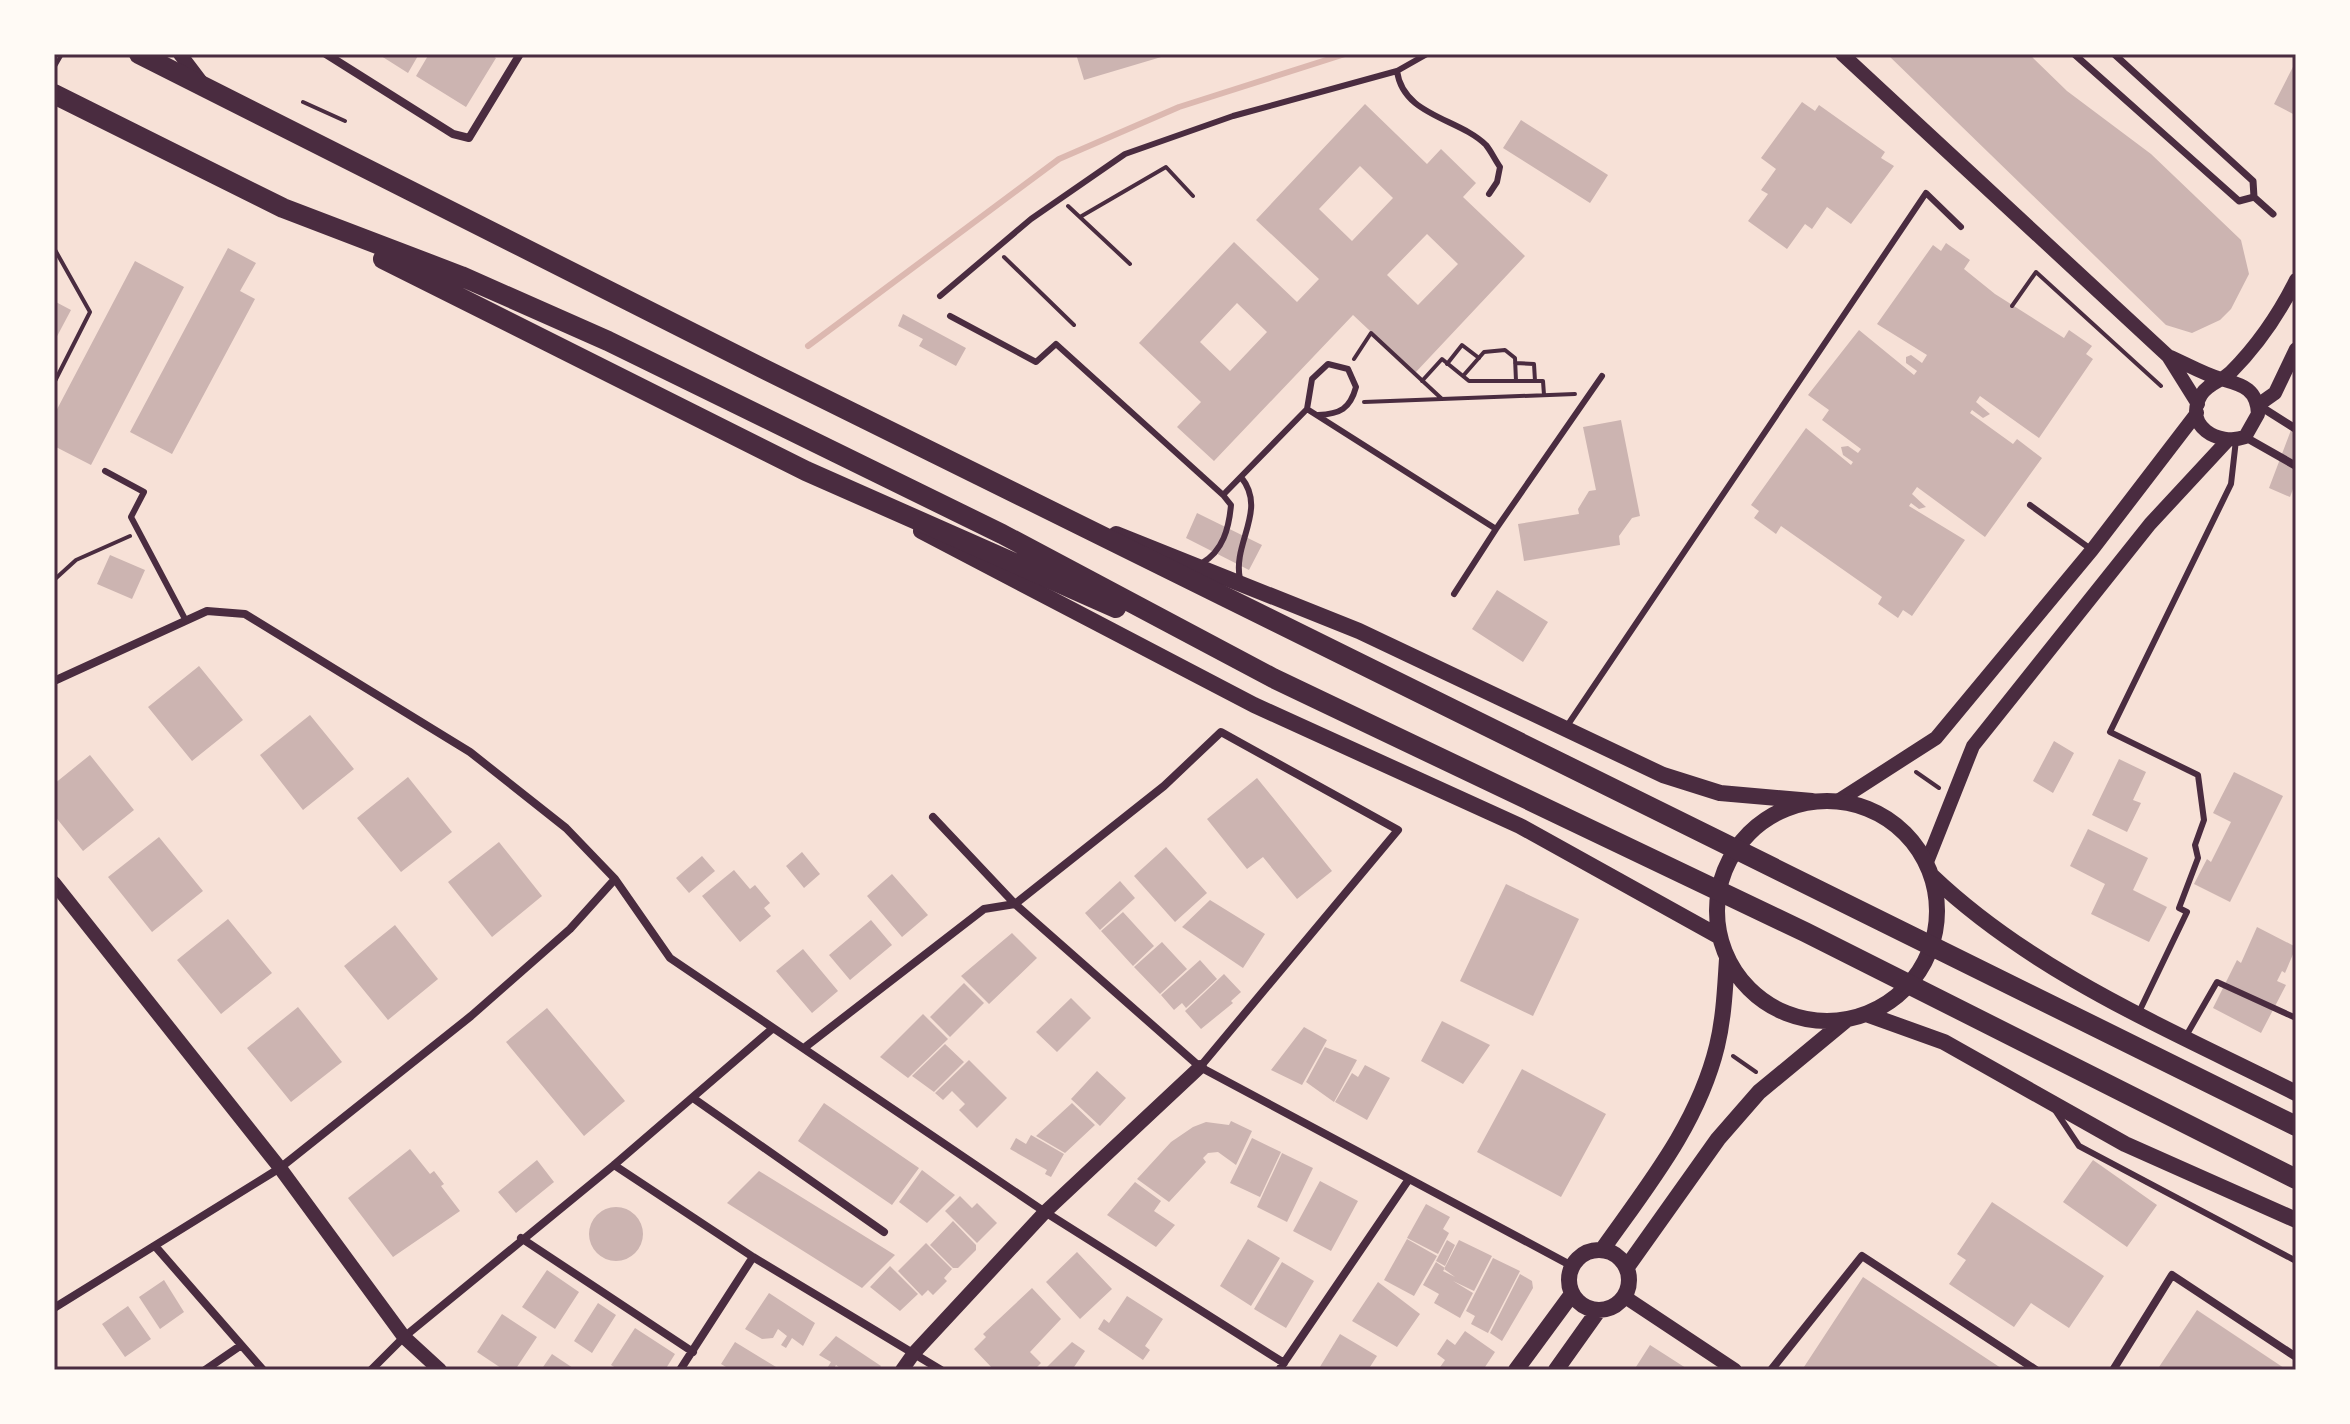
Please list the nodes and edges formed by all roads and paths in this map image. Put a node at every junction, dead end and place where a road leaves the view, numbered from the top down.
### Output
1 (62, 54) edge
2 (139, 54) edge
3 (180, 54) edge
4 (326, 54) edge
5 (520, 54) edge
6 (1427, 54) edge
7 (1842, 54) edge
8 (2074, 54) edge
9 (2114, 54) edge
10 (54, 68) edge
11 (1397, 71) junction
12 (205, 86) junction
13 (54, 94) edge
14 (303, 102) dead end
15 (345, 121) dead end
16 (1489, 194) dead end
17 (1193, 196) dead end
18 (2254, 197) junction
19 (1060, 198) junction
20 (283, 208) junction
21 (2273, 214) dead end
22 (1080, 217) junction
23 (1961, 227) dead end
24 (54, 248) edge
25 (995, 248) junction
26 (1130, 264) dead end
27 (2296, 280) edge
28 (940, 296) dead end
29 (2012, 306) dead end
30 (950, 316) dead end
31 (1074, 325) dead end
32 (2296, 349) edge
33 (2168, 356) junction
34 (1479, 358) junction
35 (1515, 363) junction
36 (1447, 364) junction
37 (1348, 369) junction
38 (1463, 376) junction
39 (1602, 376) dead end
40 (2223, 380) junction
41 (1422, 381) junction
42 (1516, 381) junction
43 (1535, 381) junction
44 (54, 383) edge
45 (2161, 386) dead end
46 (1589, 394) junction
47 (1544, 395) junction
48 (1443, 400) junction
49 (1352, 403) junction
50 (2258, 405) junction
51 (2197, 408) junction
52 (1307, 409) junction
53 (1318, 415) junction
54 (2296, 429) edge
55 (2236, 439) junction
56 (2296, 466) edge
57 (105, 471) dead end
58 (806, 471) junction
59 (1241, 477) junction
60 (1014, 491) junction
61 (1223, 495) junction
62 (2030, 505) dead end
63 (1496, 529) junction
64 (139, 531) junction
65 (2092, 550) junction
66 (1195, 566) junction
67 (54, 580) edge
68 (1244, 585) junction
69 (1454, 594) dead end
70 (185, 619) junction
71 (1273, 678) junction
72 (54, 681) edge
73 (1565, 729) junction
74 (1916, 772) dead end
75 (1939, 788) dead end
76 (1812, 801) junction
77 (1838, 801) junction
78 (933, 817) dead end
79 (1930, 869) junction
80 (615, 879) junction
81 (54, 883) edge
82 (1015, 904) junction
83 (1720, 937) junction
84 (1727, 959) junction
85 (1866, 1014) junction
86 (2138, 1014) junction
87 (2296, 1018) edge
88 (1846, 1020) junction
89 (772, 1029) junction
90 (2185, 1037) junction
91 (804, 1048) junction
92 (1733, 1056) dead end
93 (1200, 1067) junction
94 (1758, 1074) dead end
95 (2296, 1093) edge
96 (693, 1098) junction
97 (2050, 1104) junction
98 (2289, 1122) edge
99 (614, 1165) junction
100 (280, 1168) junction
101 (1409, 1179) junction
102 (2296, 1179) edge
103 (1045, 1212) junction
104 (2296, 1220) edge
105 (884, 1232) dead end
106 (521, 1238) junction
107 (155, 1246) junction
108 (1602, 1250) junction
109 (753, 1257) junction
110 (2296, 1261) edge
111 (1572, 1266) junction
112 (1627, 1267) junction
113 (1572, 1294) junction
114 (1625, 1297) junction
115 (54, 1308) edge
116 (1598, 1311) junction
117 (404, 1337) junction
118 (240, 1346) junction
119 (693, 1352) junction
120 (914, 1353) junction
121 (2296, 1357) edge
122 (1281, 1366) edge
123 (205, 1370) edge
124 (263, 1370) edge
125 (371, 1370) edge
126 (440, 1370) edge
127 (680, 1370) edge
128 (902, 1370) edge
129 (941, 1370) edge
130 (1516, 1370) edge
131 (1556, 1370) edge
132 (1735, 1370) edge
133 (1771, 1370) edge
134 (2036, 1370) edge
135 (2113, 1370) edge

1 - 10 path
2 - 12 highway
3 - 12 street
4 - 5 street
6 - 11 lane
7 - 33 street
8 - 18 street
9 - 18 street
11 - 16 lane
11 - 19 lane
12 - 60 highway
13 - 20 highway
14 - 15 path
17 - 22 path
18 - 21 street
19 - 22 path
19 - 25 lane
20 - 58 highway
20 - 71 highway
22 - 26 path
23 - 73 lane
24 - 44 path
25 - 28 lane
25 - 31 path
27 - 40 street
29 - 45 path
30 - 61 lane
32 - 50 street
33 - 40 street
33 - 51 street
34 - 35 path
34 - 36 path
34 - 38 path
35 - 42 path
35 - 43 path
36 - 38 path
36 - 41 path
37 - 41 path
37 - 49 lane
37 - 52 lane
38 - 42 path
39 - 46 lane
40 - 50 street
40 - 51 street
41 - 48 path
42 - 43 path
43 - 47 path
46 - 47 path
46 - 63 lane
47 - 48 path
48 - 49 path
49 - 53 lane
50 - 54 street
50 - 55 street
51 - 55 street
51 - 65 street
52 - 53 lane
52 - 59 lane
53 - 63 lane
55 - 56 street
55 - 79 street
55 - 86 lane
57 - 64 lane
58 - 71 highway
58 - 83 main road
59 - 61 lane
59 - 68 lane
60 - 66 main road
60 - 98 highway
61 - 66 lane
62 - 65 lane
63 - 69 lane
64 - 67 path
64 - 70 lane
65 - 77 street
66 - 68 main road
68 - 73 main road
70 - 72 street
70 - 80 street
71 - 102 highway
73 - 76 main road
74 - 75 path
76 - 77 main road
76 - 83 main road
77 - 79 main road
78 - 82 street
79 - 85 main road
79 - 86 main road
80 - 89 street
80 - 100 street
81 - 100 street
82 - 91 street
82 - 93 street
82 - 93 street
83 - 84 main road
84 - 88 main road
84 - 108 main road
85 - 88 main road
85 - 97 main road
86 - 90 main road
87 - 90 lane
88 - 112 main road
89 - 91 street
89 - 96 street
90 - 95 main road
91 - 103 street
92 - 94 path
93 - 101 street
93 - 103 street
96 - 99 street
96 - 105 street
97 - 104 main road
97 - 110 lane
99 - 106 street
99 - 109 street
100 - 107 street
100 - 117 street
101 - 111 street
101 - 122 street
103 - 120 street
103 - 122 street
106 - 117 street
106 - 119 street
107 - 115 street
107 - 118 street
108 - 111 main road
108 - 112 main road
109 - 119 street
109 - 120 street
111 - 113 main road
112 - 114 main road
113 - 116 main road
113 - 130 main road
114 - 116 main road
114 - 132 street
116 - 131 main road
117 - 125 street
117 - 126 street
118 - 123 street
118 - 124 street
119 - 127 street
120 - 128 street
120 - 129 street
121 - 135 street
133 - 134 street

